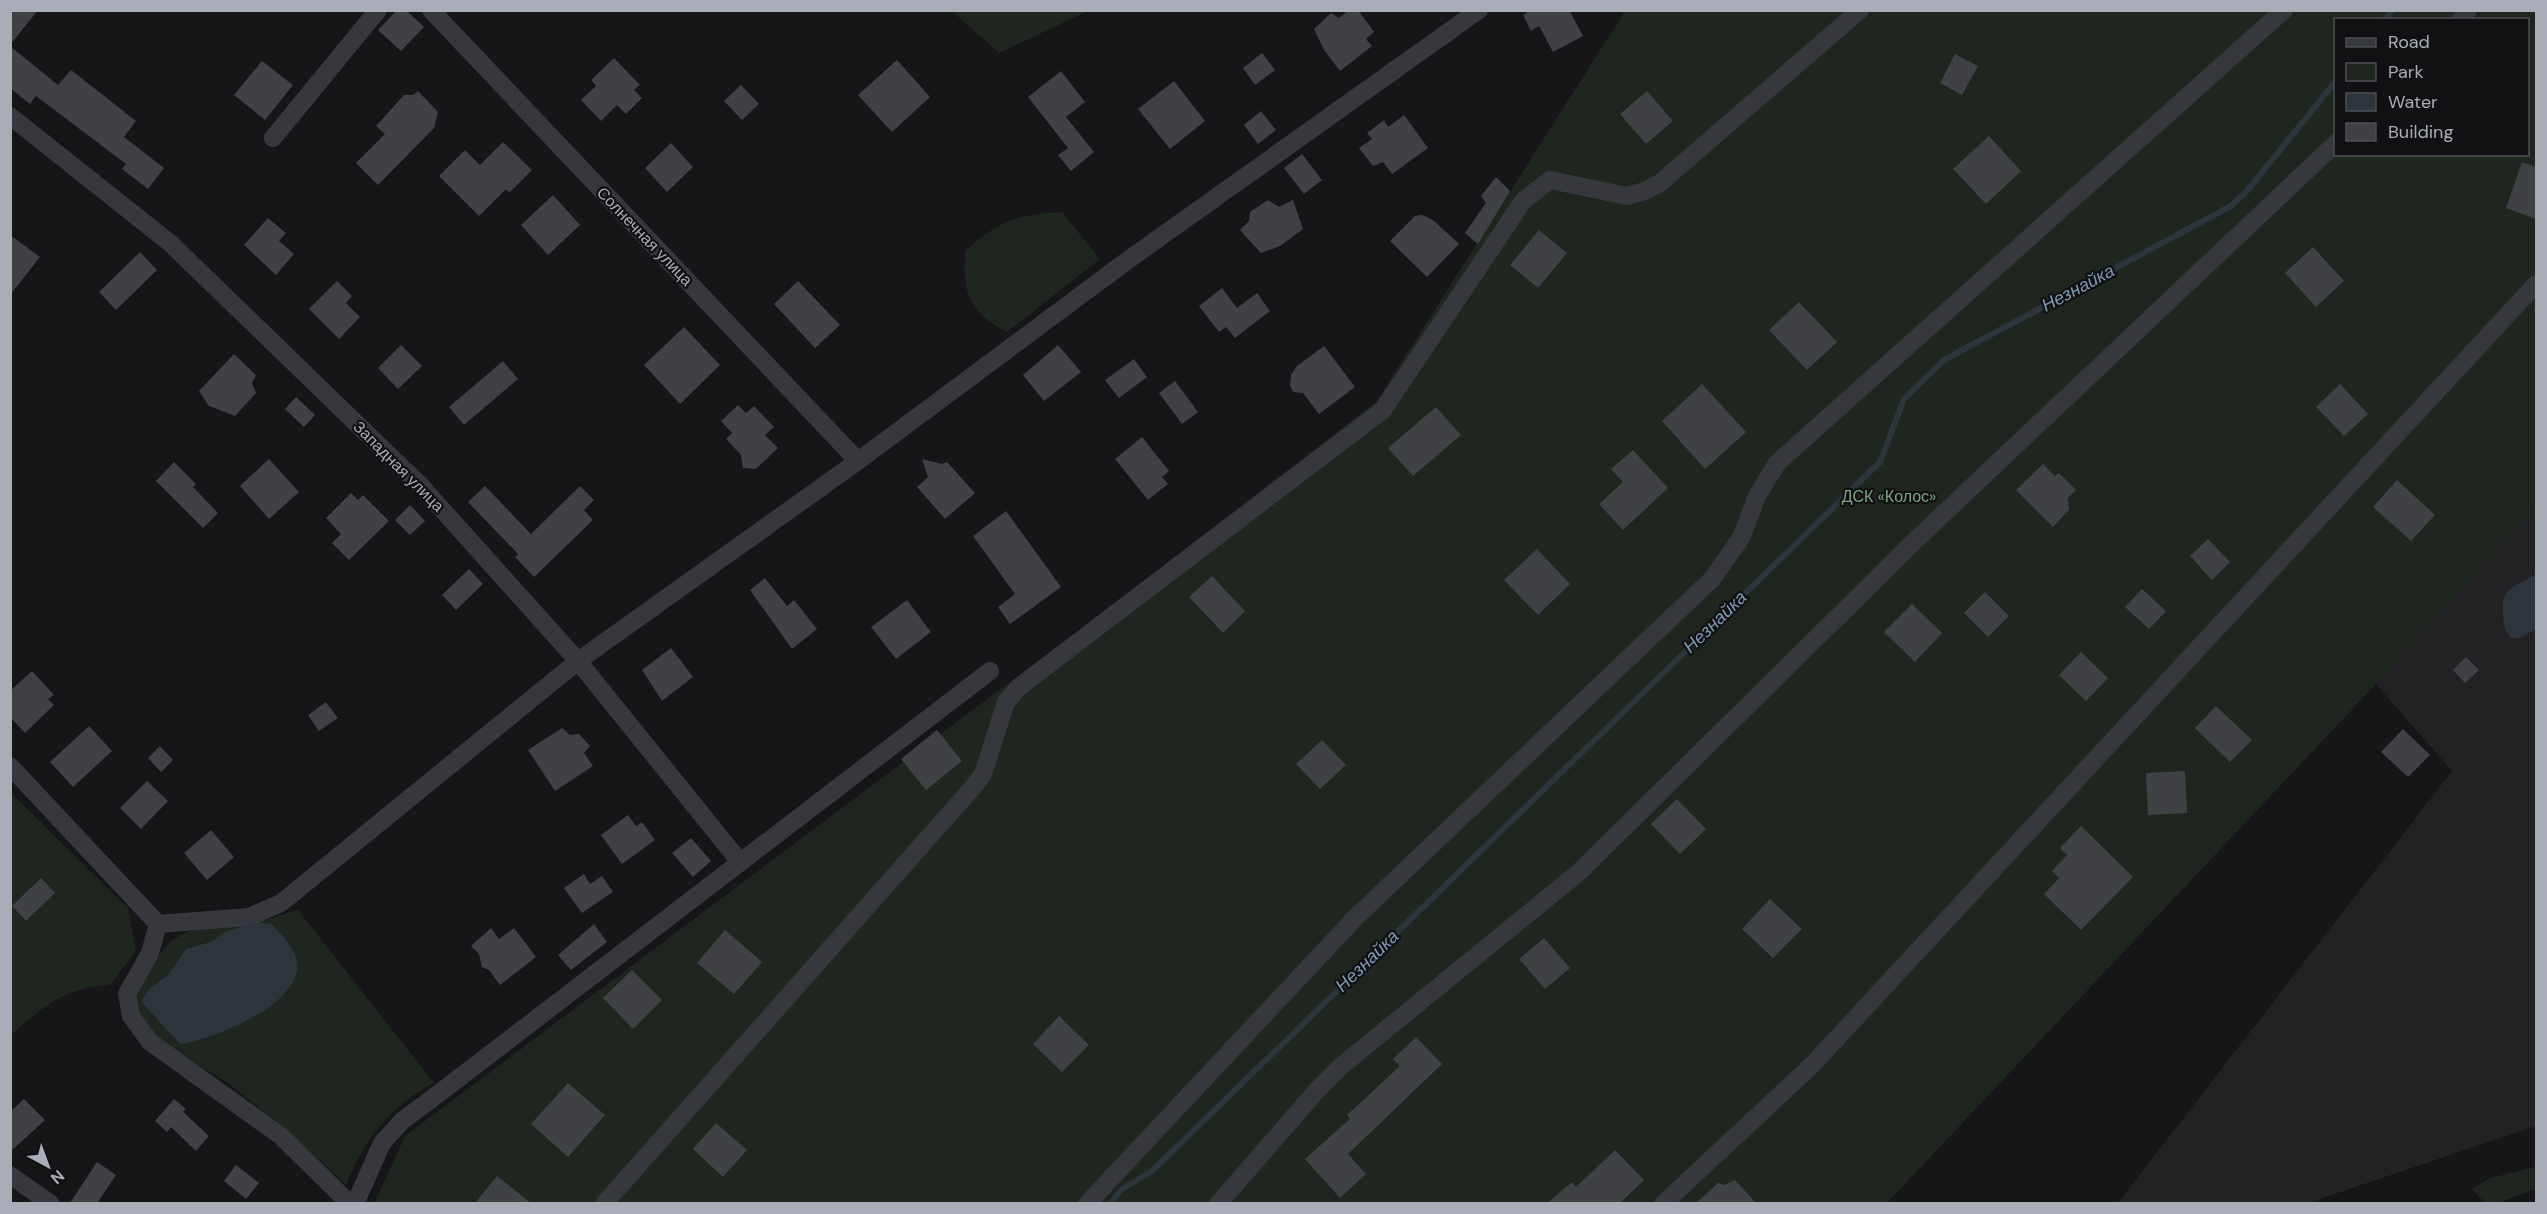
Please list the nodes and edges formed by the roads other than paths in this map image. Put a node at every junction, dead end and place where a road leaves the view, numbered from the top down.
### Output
1 (378, 10) edge
2 (431, 10) edge
3 (1479, 10) edge
4 (1860, 10) edge
5 (2284, 10) edge
6 (10, 116) edge
7 (273, 138) dead end
8 (2334, 145) edge
9 (2536, 284) edge
10 (858, 461) junction
11 (578, 661) junction
12 (990, 671) dead end
13 (10, 766) edge
14 (740, 862) junction
15 (158, 924) junction
16 (10, 1175) edge
17 (51, 1203) edge
18 (350, 1203) edge
19 (355, 1203) edge
20 (604, 1203) edge
21 (1087, 1203) edge
22 (1218, 1203) edge
23 (1663, 1203) edge

1 - 7 street
2 - 10 street, Солнечная улица
3 - 10 street
4 - 20 street
5 - 21 street
6 - 11 street, Западная улица
8 - 22 street
9 - 23 street
10 - 11 street
11 - 14 street, Западная улица
11 - 15 street
12 - 14 street
13 - 15 street
14 - 19 street
15 - 18 street
16 - 17 street

